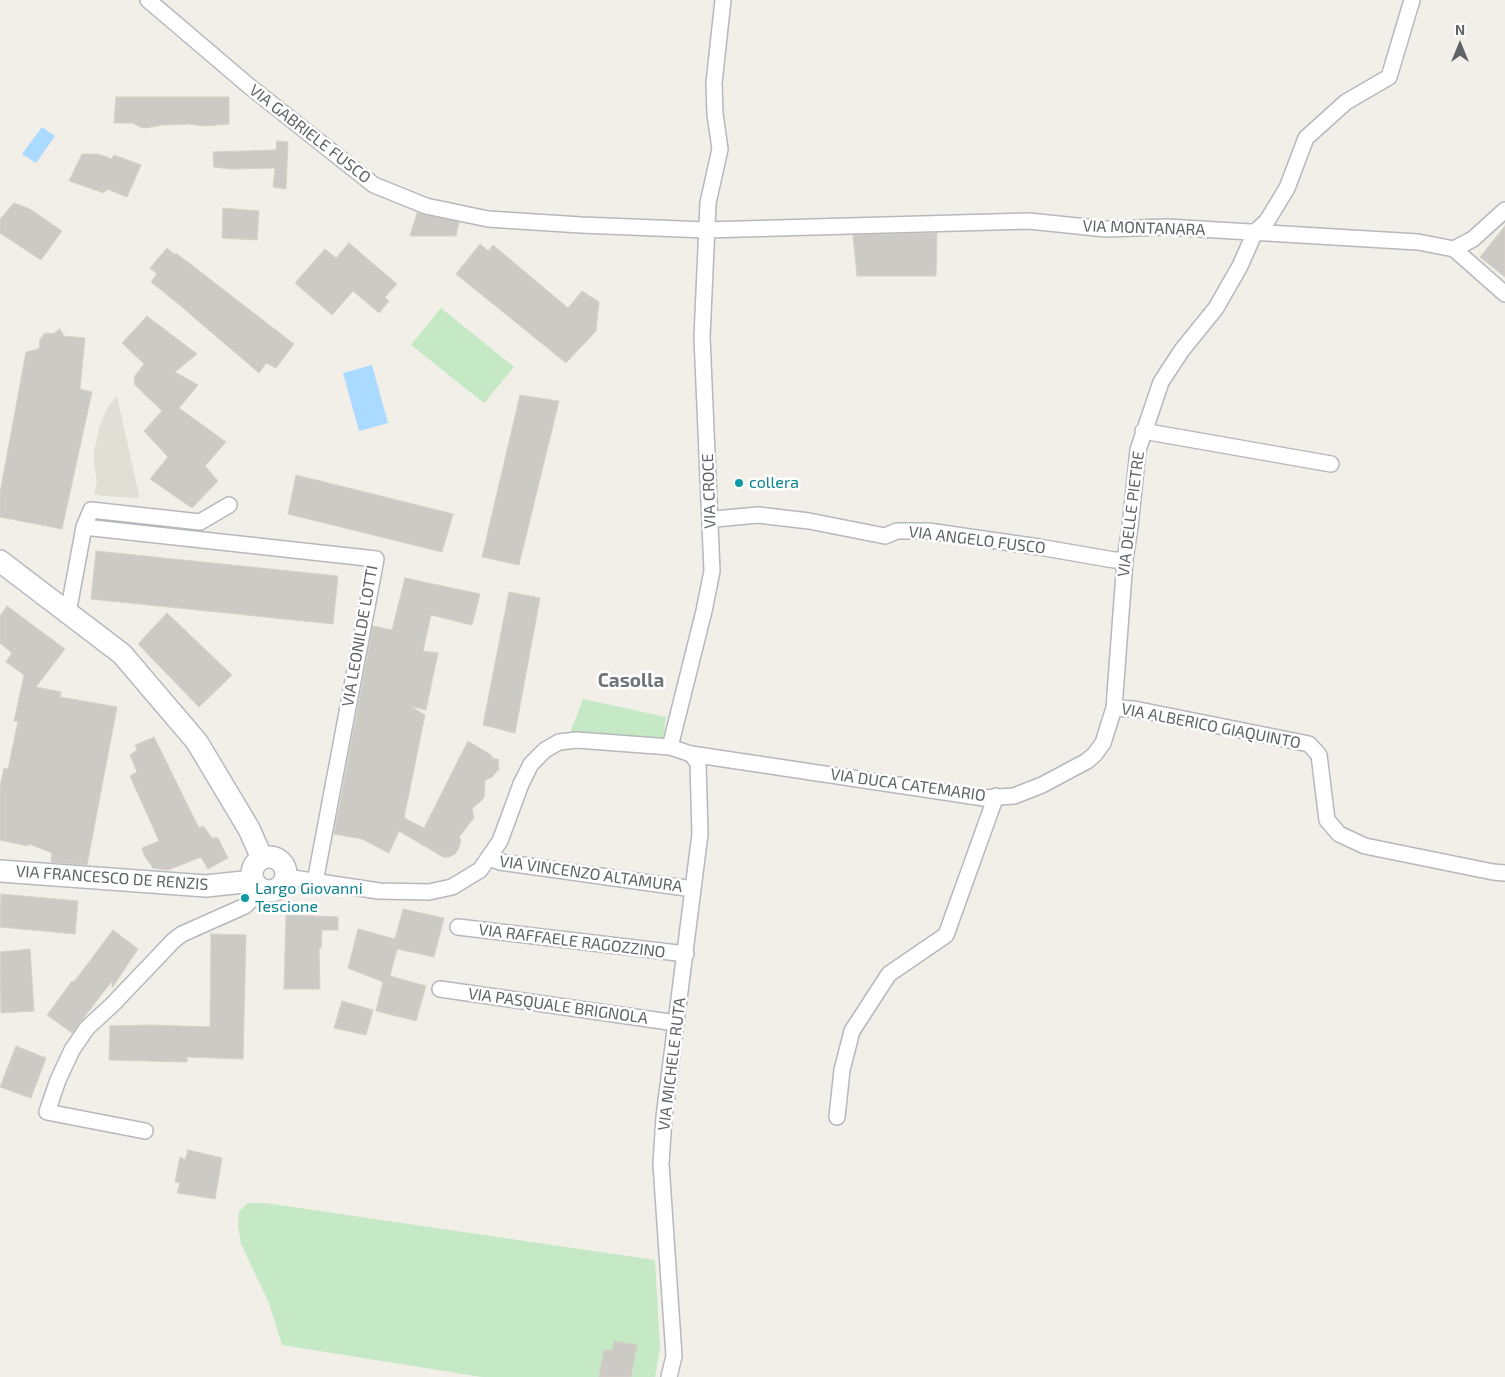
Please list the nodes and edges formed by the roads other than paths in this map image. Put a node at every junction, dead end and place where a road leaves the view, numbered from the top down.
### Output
1 (148, 0) edge
2 (723, 0) edge
3 (1412, 0) edge
4 (1505, 210) edge
5 (706, 230) junction
6 (1255, 232) junction
7 (1454, 249) junction
8 (1505, 294) edge
9 (1144, 430) junction
10 (1331, 464) dead end
11 (229, 505) dead end
12 (710, 522) junction
13 (84, 526) junction
14 (1126, 560) junction
15 (0, 561) edge
16 (68, 613) junction
17 (1114, 708) junction
18 (670, 747) junction
19 (691, 754) junction
20 (996, 796) junction
21 (262, 858) junction
22 (488, 858) junction
23 (0, 870) edge
24 (1505, 873) edge
25 (286, 877) junction
26 (315, 882) junction
27 (258, 885) junction
28 (694, 889) junction
29 (458, 928) dead end
30 (686, 954) junction
31 (440, 989) dead end
32 (676, 1024) junction
33 (837, 1117) dead end
34 (145, 1131) dead end
35 (669, 1377) edge

1 - 5 street, VIA GABRIELE FUSCO
2 - 5 street, VIA CROCE
3 - 6 street, VIA DELLE PIETRE
4 - 7 street
5 - 6 street, VIA MONTANARA
5 - 12 street, VIA CROCE
6 - 7 street, VIA MONTANARA
6 - 9 street, VIA DELLE PIETRE
7 - 8 street
9 - 10 street
9 - 14 street, VIA DELLE PIETRE
11 - 13 street
12 - 14 street, VIA ANGELO FUSCO
12 - 18 street, VIA CROCE
13 - 16 street
13 - 26 street, VIA LEONILDE LOTTI
14 - 17 street, VIA DELLE PIETRE
15 - 16 street
16 - 21 street
17 - 20 street, VIA DUCA CATEMARIO
17 - 24 street, VIA ALBERICO GIAQUINTO
18 - 19 street
18 - 22 street
19 - 20 street, VIA DUCA CATEMARIO
19 - 28 street, VIA MICHELE RUTA
20 - 33 street
21 - 25 street
21 - 27 street
22 - 26 street
22 - 28 street, VIA VINCENZO ALTAMURA
23 - 27 street, VIA FRANCESCO DE RENZIS
25 - 26 street
25 - 27 street
27 - 34 street
28 - 30 street, VIA MICHELE RUTA
29 - 30 street, VIA RAFFAELE RAGOZZINO
30 - 32 street, VIA MICHELE RUTA
31 - 32 street, VIA PASQUALE BRIGNOLA
32 - 35 street, VIA MICHELE RUTA

